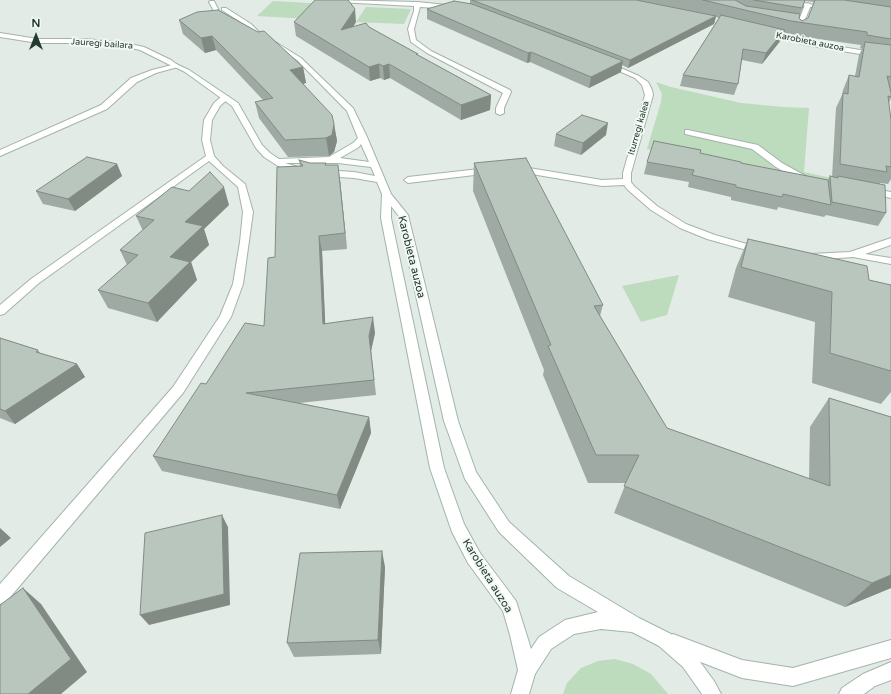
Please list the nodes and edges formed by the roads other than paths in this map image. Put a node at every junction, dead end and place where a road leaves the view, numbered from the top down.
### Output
1 (337, 0) edge
2 (776, 0) edge
3 (211, 1) edge
4 (451, 3) edge
5 (417, 4) junction
6 (808, 5) junction
7 (462, 8) edge
8 (832, 8) edge
9 (793, 24) edge
10 (800, 25) junction
11 (797, 32) edge
12 (764, 33) edge
13 (0, 35) edge
14 (891, 57) edge
15 (599, 60) edge
16 (176, 66) junction
17 (225, 98) junction
18 (500, 113) dead end
19 (688, 132) dead end
20 (363, 137) junction
21 (0, 153) edge
22 (210, 157) junction
23 (275, 160) junction
24 (329, 160) junction
25 (374, 165) junction
26 (381, 180) junction
27 (408, 180) dead end
28 (816, 181) edge
29 (626, 182) junction
30 (861, 189) edge
31 (387, 194) junction
32 (891, 195) edge
33 (891, 241) edge
34 (868, 250) junction
35 (891, 251) edge
36 (770, 253) edge
37 (850, 255) junction
38 (805, 258) edge
39 (891, 261) edge
40 (0, 311) edge
41 (0, 596) edge
42 (633, 624) junction
43 (665, 640) junction
44 (891, 649) edge
45 (527, 670) junction
46 (891, 671) edge
47 (520, 694) edge
48 (712, 694) edge
49 (848, 694) edge

1 - 5 street
2 - 6 street
3 - 20 street
4 - 5 street
4 - 7 street
5 - 18 street
6 - 8 street
6 - 10 street
9 - 10 street
10 - 11 street
12 - 14 street, Karobieta auzoa
13 - 16 street, Jauregi bailara
15 - 29 street, Iturregi kalea
16 - 17 street, Jauregi bailara
16 - 21 street
17 - 22 street
17 - 23 street, Jauregi bailara
19 - 28 street
20 - 24 street
20 - 25 street
22 - 40 street
22 - 41 street
23 - 24 street
23 - 26 street, Jauregi bailara
24 - 25 street
25 - 26 street
26 - 31 street
27 - 29 street
29 - 36 street
30 - 32 street
31 - 42 street, Karobieta auzoa
31 - 45 street, Karobieta auzoa
33 - 34 street
34 - 35 street
34 - 37 street
37 - 38 street
37 - 39 street
42 - 43 street, Karobieta auzoa
42 - 45 street
43 - 44 street
43 - 48 street
45 - 47 street
46 - 49 street

